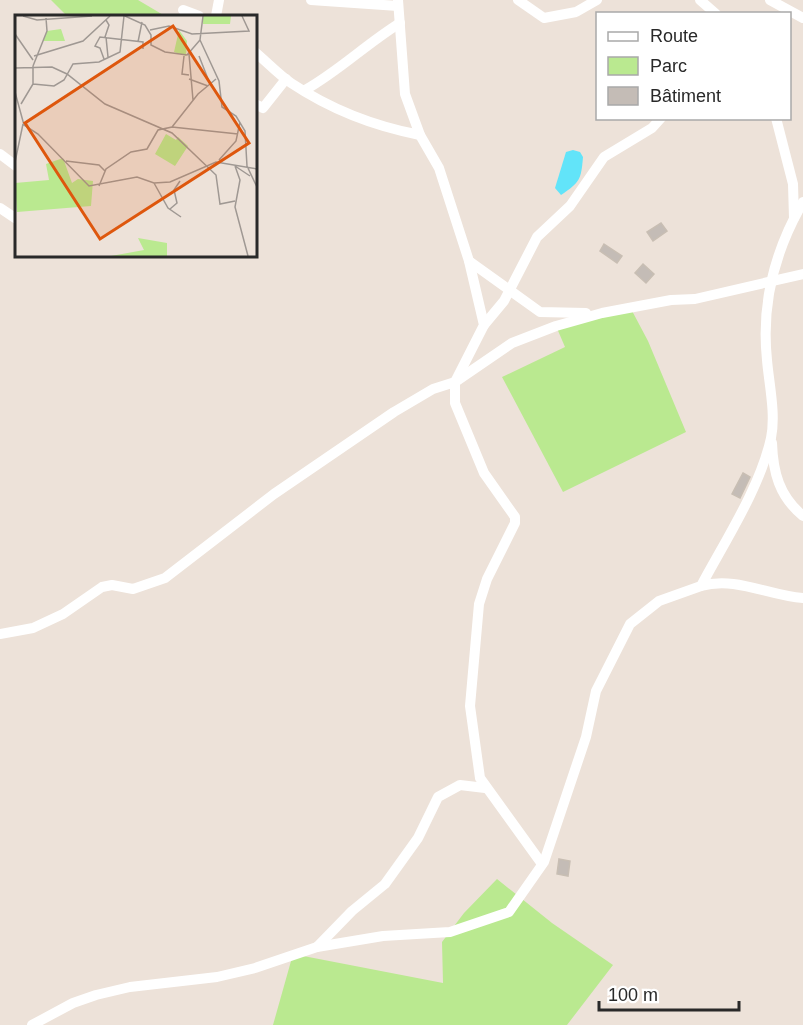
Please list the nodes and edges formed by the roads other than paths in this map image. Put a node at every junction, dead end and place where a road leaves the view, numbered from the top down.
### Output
1 (219, 0) edge
2 (311, 0) edge
3 (518, 0) edge
4 (597, 0) edge
5 (700, 0) edge
6 (770, 0) edge
7 (398, 3) edge
8 (182, 9) edge
9 (714, 12) edge
10 (197, 15) edge
11 (216, 15) edge
12 (803, 18) edge
13 (400, 23) junction
14 (256, 53) edge
15 (286, 79) junction
16 (305, 90) junction
17 (256, 104) edge
18 (659, 120) edge
19 (777, 120) edge
20 (420, 135) junction
21 (0, 154) edge
22 (15, 165) edge
23 (803, 202) edge
24 (0, 208) edge
25 (15, 208) edge
26 (794, 218) junction
27 (469, 261) junction
28 (803, 274) edge
29 (770, 281) junction
30 (509, 290) junction
31 (602, 313) junction
32 (484, 325) junction
33 (455, 382) junction
34 (772, 436) junction
35 (803, 516) edge
36 (701, 586) junction
37 (803, 598) edge
38 (0, 634) edge
39 (485, 788) junction
40 (542, 864) junction
41 (317, 946) junction
42 (32, 1025) edge

1 - 11 street
2 - 7 street
3 - 4 street
5 - 9 street
6 - 12 street
7 - 13 street
8 - 10 street
13 - 16 street
13 - 20 street
14 - 15 street
15 - 16 street
15 - 17 street
16 - 20 street
18 - 30 street
19 - 26 street
20 - 27 street
21 - 22 street
23 - 26 street
24 - 25 street
26 - 29 street
27 - 30 street
27 - 32 street
28 - 29 street
29 - 31 street
29 - 34 street
30 - 31 street
30 - 32 street
31 - 33 street
32 - 33 street
33 - 38 street
33 - 39 street
34 - 35 street
34 - 36 street
36 - 37 street
36 - 40 street
39 - 40 street
39 - 41 street
40 - 41 street
41 - 42 street

